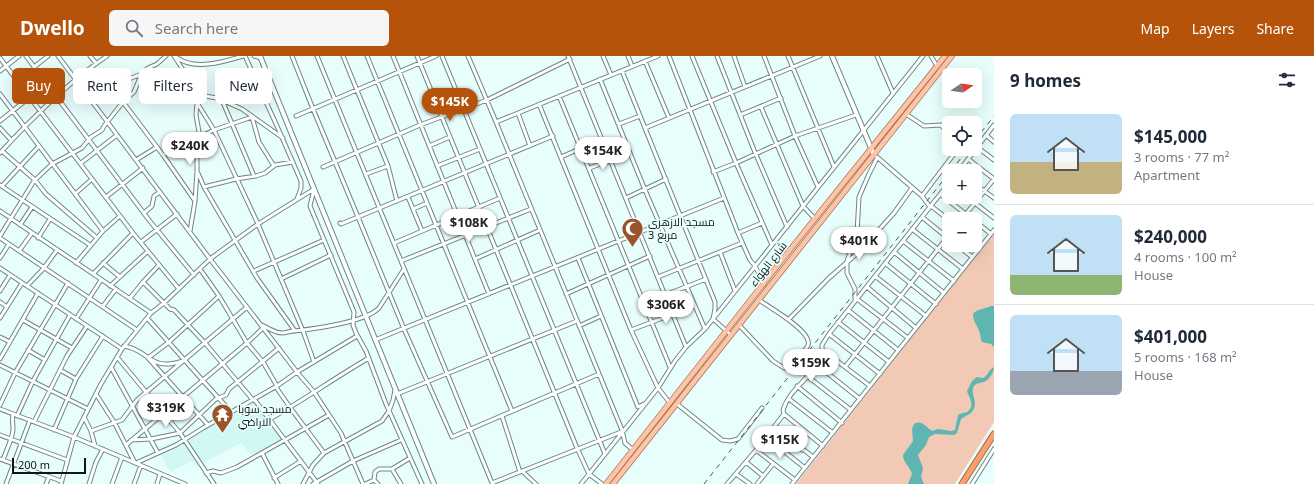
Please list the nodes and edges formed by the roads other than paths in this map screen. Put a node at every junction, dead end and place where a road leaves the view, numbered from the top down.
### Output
1 (20, 56) edge
2 (26, 56) edge
3 (48, 56) edge
4 (58, 56) edge
5 (90, 56) edge
6 (106, 56) edge
7 (166, 56) edge
8 (174, 56) edge
9 (244, 56) edge
10 (254, 56) edge
11 (292, 56) edge
12 (317, 56) edge
13 (343, 56) edge
14 (367, 56) edge
15 (393, 56) edge
16 (417, 56) edge
17 (436, 56) edge
18 (442, 56) edge
19 (468, 56) edge
20 (603, 56) edge
21 (628, 56) edge
22 (658, 56) edge
23 (669, 56) edge
24 (692, 56) edge
25 (717, 56) edge
26 (734, 56) edge
27 (764, 56) edge
28 (788, 56) edge
29 (820, 56) edge
30 (832, 56) edge
31 (877, 56) edge
32 (923, 56) edge
33 (931, 56) edge
34 (945, 56) edge
35 (952, 56) edge
36 (262, 57) edge
37 (652, 57) edge
38 (0, 58) edge
39 (569, 58) edge
40 (645, 61) junction
41 (96, 63) junction
42 (420, 63) junction
43 (6, 66) junction
44 (632, 66) junction
45 (937, 66) junction
46 (34, 67) joint
47 (793, 67) junction
48 (90, 68) edge
49 (148, 68) edge
50 (181, 68) edge
51 (0, 71) edge
52 (622, 71) junction
53 (399, 72) junction
54 (12, 74) edge
55 (73, 75) edge
56 (611, 75) junction
57 (772, 76) junction
58 (600, 79) junction
59 (139, 80) edge
60 (377, 81) junction
61 (73, 82) edge
62 (581, 87) junction
63 (745, 87) junction
64 (65, 89) edge
65 (357, 90) junction
66 (732, 92) junction
67 (893, 93) junction
68 (0, 94) edge
69 (131, 95) edge
70 (559, 96) junction
71 (781, 98) junction
72 (335, 99) junction
73 (487, 100) junction
74 (710, 101) junction
75 (21, 104) edge
76 (36, 104) edge
77 (48, 104) edge
78 (61, 104) edge
79 (94, 104) edge
80 (122, 104) edge
81 (125, 104) edge
82 (197, 104) edge
83 (198, 104) edge
84 (224, 104) edge
85 (231, 104) edge
86 (539, 104) junction
87 (761, 107) junction
88 (313, 109) junction
89 (464, 109) junction
90 (689, 110) junction
91 (13, 111) junction
92 (41, 111) junction
93 (518, 113) junction
94 (906, 114) junction
95 (856, 115) junction
96 (252, 116) junction
97 (296, 116) dead end
98 (640, 116) junction
99 (740, 116) junction
100 (442, 118) junction
101 (669, 118) junction
102 (0, 122) edge
103 (108, 122) junction
104 (496, 122) junction
105 (232, 123) junction
106 (619, 124) junction
107 (994, 125) edge
108 (420, 126) junction
109 (942, 126) edge
110 (24, 127) junction
111 (0, 128) edge
112 (645, 128) junction
113 (817, 128) junction
114 (214, 130) junction
115 (863, 130) junction
116 (399, 134) junction
117 (117, 135) junction
118 (986, 135) junction
119 (553, 136) junction
120 (795, 136) junction
121 (450, 137) junction
122 (197, 138) junction
123 (283, 138) junction
124 (602, 139) junction
125 (11, 140) junction
126 (89, 140) junction
127 (982, 140) edge
128 (994, 142) edge
129 (379, 143) junction
130 (777, 145) junction
131 (39, 146) junction
132 (429, 146) junction
133 (530, 146) junction
134 (157, 147) junction
135 (581, 148) junction
136 (480, 149) junction
137 (871, 150) junction
138 (97, 151) junction
139 (982, 151) edge
140 (1, 152) edge
141 (357, 152) junction
142 (73, 153) junction
143 (756, 154) junction
144 (163, 155) junction
145 (509, 155) junction
146 (876, 156) junction
147 (952, 156) edge
148 (970, 156) edge
149 (561, 157) junction
150 (458, 158) junction
151 (968, 159) junction
152 (136, 160) junction
153 (610, 160) junction
154 (994, 160) edge
155 (293, 162) junction
156 (335, 162) junction
157 (81, 163) junction
158 (736, 163) junction
159 (52, 164) junction
160 (486, 164) junction
161 (964, 164) edge
162 (274, 166) junction
163 (388, 166) junction
164 (437, 166) junction
165 (20, 167) junction
166 (323, 167) dead end
167 (142, 168) junction
168 (590, 168) junction
169 (834, 168) junction
170 (197, 171) junction
171 (713, 172) junction
172 (465, 173) junction
173 (366, 174) junction
174 (254, 176) junction
175 (92, 179) junction
176 (236, 179) junction
177 (666, 179) junction
178 (994, 179) edge
179 (35, 180) junction
180 (443, 182) junction
181 (122, 184) junction
182 (1, 186) edge
183 (204, 187) junction
184 (818, 187) junction
185 (912, 188) junction
186 (314, 189) junction
187 (645, 190) junction
188 (422, 191) junction
189 (984, 191) junction
190 (160, 192) junction
191 (942, 192) edge
192 (76, 194) junction
193 (940, 194) junction
194 (982, 194) edge
195 (408, 196) junction
196 (922, 196) junction
197 (106, 197) junction
198 (500, 198) junction
199 (626, 198) junction
200 (724, 198) junction
201 (994, 198) edge
202 (22, 200) junction
203 (195, 201) junction
204 (296, 201) junction
205 (397, 201) junction
206 (427, 203) junction
207 (974, 204) edge
208 (976, 204) edge
209 (803, 206) junction
210 (930, 206) junction
211 (32, 207) junction
212 (478, 207) junction
213 (380, 208) junction
214 (413, 209) junction
215 (532, 209) junction
216 (0, 212) edge
217 (963, 212) edge
218 (968, 212) edge
219 (144, 213) junction
220 (177, 214) junction
221 (942, 215) edge
222 (120, 216) junction
223 (457, 216) junction
224 (358, 217) junction
225 (680, 217) junction
226 (922, 217) junction
227 (509, 218) junction
228 (994, 218) edge
229 (11, 219) junction
230 (815, 219) junction
231 (50, 220) junction
232 (340, 222) dead end
233 (762, 223) junction
234 (258, 224) junction
235 (661, 224) junction
236 (20, 225) junction
237 (436, 225) junction
238 (487, 227) junction
239 (786, 227) junction
240 (982, 227) edge
241 (912, 229) junction
242 (157, 230) junction
243 (540, 230) junction
244 (994, 230) edge
245 (103, 231) junction
246 (190, 231) junction
247 (422, 231) junction
248 (942, 232) edge
249 (32, 233) junction
250 (133, 233) junction
251 (639, 233) junction
252 (738, 233) junction
253 (991, 234) junction
254 (466, 236) junction
255 (0, 237) edge
256 (38, 238) junction
257 (96, 238) junction
258 (236, 240) junction
259 (324, 240) junction
260 (518, 241) junction
261 (620, 241) junction
262 (903, 241) junction
263 (141, 242) junction
264 (394, 243) junction
265 (742, 243) junction
266 (9, 244) junction
267 (444, 244) junction
268 (942, 244) edge
269 (772, 245) junction
270 (982, 245) edge
271 (90, 246) junction
272 (599, 249) junction
273 (938, 249) junction
274 (19, 250) junction
275 (57, 250) junction
276 (496, 250) junction
277 (148, 251) junction
278 (720, 252) junction
279 (894, 252) junction
280 (966, 252) edge
281 (976, 252) edge
282 (330, 255) junction
283 (650, 256) junction
284 (972, 257) junction
285 (0, 258) edge
286 (578, 258) junction
287 (210, 259) junction
288 (475, 259) junction
289 (698, 260) junction
290 (401, 261) junction
291 (847, 261) junction
292 (929, 261) junction
293 (76, 263) junction
294 (103, 263) junction
295 (274, 263) junction
296 (885, 263) junction
297 (159, 265) junction
298 (630, 265) junction
299 (755, 266) junction
300 (555, 267) junction
301 (0, 268) edge
302 (44, 268) junction
303 (679, 268) junction
304 (200, 269) junction
305 (404, 269) junction
306 (963, 269) junction
307 (254, 271) junction
308 (919, 273) junction
309 (93, 274) junction
310 (609, 274) junction
311 (10, 275) junction
312 (194, 275) junction
313 (532, 276) junction
314 (875, 276) junction
315 (120, 277) junction
316 (658, 277) junction
317 (281, 279) junction
318 (101, 280) junction
319 (706, 280) junction
320 (954, 280) junction
321 (143, 282) junction
322 (22, 283) junction
323 (68, 283) junction
324 (588, 284) junction
325 (764, 284) junction
326 (910, 284) junction
327 (510, 285) junction
328 (27, 286) junction
329 (110, 286) junction
330 (687, 287) junction
331 (867, 287) junction
332 (179, 289) junction
333 (116, 290) junction
334 (735, 290) junction
335 (0, 291) edge
336 (38, 293) junction
337 (389, 293) junction
338 (944, 293) junction
339 (490, 294) junction
340 (566, 294) junction
341 (665, 295) junction
342 (220, 296) junction
343 (901, 296) junction
344 (130, 298) junction
345 (90, 299) junction
346 (759, 300) junction
347 (856, 300) junction
348 (0, 302) edge
349 (164, 303) junction
350 (467, 303) junction
351 (54, 304) junction
352 (936, 304) junction
353 (103, 306) junction
354 (695, 306) junction
355 (7, 307) junction
356 (247, 307) junction
357 (892, 307) junction
358 (848, 310) junction
359 (151, 313) junction
360 (673, 314) junction
361 (70, 315) junction
362 (366, 316) junction
363 (601, 316) junction
364 (926, 316) junction
365 (0, 318) edge
366 (147, 318) junction
367 (883, 318) junction
368 (76, 319) junction
369 (233, 319) junction
370 (425, 319) junction
371 (713, 319) junction
372 (23, 320) junction
373 (354, 320) junction
374 (789, 320) junction
375 (577, 321) junction
376 (653, 322) junction
377 (838, 322) junction
378 (260, 324) junction
379 (187, 325) junction
380 (739, 325) junction
381 (87, 326) junction
382 (579, 326) junction
383 (263, 328) junction
384 (404, 328) junction
385 (916, 328) junction
386 (705, 329) junction
387 (40, 330) junction
388 (137, 330) junction
389 (554, 330) junction
390 (631, 330) junction
391 (295, 331) junction
392 (303, 331) junction
393 (728, 331) junction
394 (874, 331) junction
395 (829, 334) junction
396 (731, 335) junction
397 (0, 336) edge
398 (103, 336) junction
399 (357, 336) junction
400 (908, 338) junction
401 (57, 339) junction
402 (533, 339) junction
403 (375, 340) junction
404 (10, 342) junction
405 (169, 342) junction
406 (247, 343) junction
407 (864, 343) junction
408 (205, 344) junction
409 (123, 347) junction
410 (686, 347) junction
411 (72, 348) junction
412 (279, 348) junction
413 (28, 350) junction
414 (898, 350) junction
415 (824, 351) junction
416 (855, 354) junction
417 (490, 356) junction
418 (117, 357) junction
419 (148, 358) junction
420 (368, 358) junction
421 (0, 359) edge
422 (45, 360) junction
423 (185, 360) junction
424 (263, 362) junction
425 (314, 362) junction
426 (890, 362) junction
427 (222, 363) junction
428 (816, 364) junction
429 (0, 365) edge
430 (111, 367) junction
431 (670, 367) junction
432 (845, 367) junction
433 (60, 370) junction
434 (297, 372) junction
435 (15, 373) junction
436 (447, 373) junction
437 (599, 374) junction
438 (880, 374) junction
439 (808, 376) junction
440 (166, 377) junction
441 (76, 379) junction
442 (202, 380) junction
443 (33, 381) junction
444 (239, 382) junction
445 (427, 382) junction
446 (576, 384) junction
447 (276, 386) junction
448 (798, 386) junction
449 (870, 386) junction
450 (658, 388) junction
451 (50, 390) junction
452 (147, 392) junction
453 (314, 392) junction
454 (396, 392) junction
455 (555, 393) junction
456 (96, 394) junction
457 (183, 398) junction
458 (219, 398) junction
459 (67, 399) junction
460 (789, 399) junction
461 (860, 399) junction
462 (253, 400) junction
463 (670, 403) junction
464 (644, 404) junction
465 (677, 404) junction
466 (0, 405) edge
467 (133, 406) junction
468 (289, 408) junction
469 (762, 408) dead end
470 (0, 409) edge
471 (88, 409) junction
472 (851, 410) junction
473 (389, 411) junction
474 (231, 412) junction
475 (512, 412) junction
476 (164, 413) junction
477 (13, 414) junction
478 (784, 414) junction
479 (199, 415) junction
480 (329, 415) junction
481 (17, 416) junction
482 (502, 416) junction
483 (84, 417) junction
484 (268, 420) junction
485 (32, 421) junction
486 (114, 422) junction
487 (842, 423) junction
488 (208, 425) junction
489 (775, 426) junction
490 (307, 428) junction
491 (145, 429) junction
492 (54, 430) junction
493 (470, 430) junction
494 (91, 431) junction
495 (622, 432) junction
496 (180, 433) junction
497 (833, 433) junction
498 (994, 434) edge
499 (0, 435) edge
500 (74, 437) junction
501 (766, 437) junction
502 (11, 439) junction
503 (151, 439) junction
504 (994, 439) edge
505 (131, 440) junction
506 (184, 440) junction
507 (401, 440) junction
508 (284, 441) junction
509 (600, 441) junction
510 (345, 442) junction
511 (21, 443) junction
512 (126, 445) junction
513 (95, 446) junction
514 (823, 446) junction
515 (577, 448) junction
516 (103, 449) junction
517 (994, 449) edge
518 (633, 450) junction
519 (756, 450) junction
520 (158, 453) junction
521 (262, 453) junction
522 (324, 453) junction
523 (605, 454) junction
524 (122, 457) junction
525 (814, 457) junction
526 (410, 458) junction
527 (1, 459) edge
528 (67, 460) junction
529 (301, 461) junction
530 (354, 461) junction
531 (746, 462) junction
532 (136, 463) junction
533 (13, 464) junction
534 (773, 464) junction
535 (141, 465) junction
536 (805, 468) junction
537 (392, 469) junction
538 (309, 472) junction
539 (521, 472) junction
540 (206, 473) junction
541 (160, 474) junction
542 (589, 474) junction
543 (736, 474) junction
544 (49, 476) junction
545 (763, 476) junction
546 (274, 478) junction
547 (172, 479) junction
548 (374, 480) junction
549 (795, 480) junction
550 (61, 483) edge
551 (316, 483) edge
552 (6, 484) edge
553 (46, 484) edge
554 (89, 484) edge
555 (112, 484) edge
556 (134, 484) edge
557 (157, 484) edge
558 (175, 484) edge
559 (185, 484) edge
560 (214, 484) edge
561 (278, 484) edge
562 (303, 484) edge
563 (364, 484) edge
564 (378, 484) edge
565 (401, 484) edge
566 (422, 484) edge
567 (434, 484) edge
568 (491, 484) edge
569 (536, 484) edge
570 (581, 484) edge
571 (602, 484) edge
572 (606, 484) edge
573 (614, 484) edge
574 (727, 484) edge
575 (750, 484) edge
576 (757, 484) edge
577 (792, 484) edge
578 (962, 484) edge
579 (966, 484) edge
580 (972, 484) edge

1 - 43 street
2 - 46 street
3 - 46 street
4 - 55 street
5 - 41 street
6 - 41 street
7 - 49 street
8 - 9 street
8 - 50 street
9 - 123 street
10 - 36 street
11 - 88 street
12 - 72 street
13 - 65 street
14 - 60 street
15 - 53 street
16 - 42 street
17 - 42 street
18 - 89 street
19 - 73 street
20 - 56 street
21 - 44 street
22 - 37 street
23 - 90 street
24 - 74 street
25 - 66 street
26 - 63 street
27 - 57 street
28 - 47 street
29 - 47 street
30 - 95 street
31 - 67 street
32 - 67 street
33 - 45 street
34 - 45 main road, شارع الهواء
35 - 94 main road, شارع الهواء
36 - 186 street
37 - 40 street
38 - 43 street
39 - 62 street
39 - 73 street
40 - 44 street
40 - 101 street
41 - 48 street
42 - 53 street
42 - 100 street
43 - 51 street
43 - 54 street
44 - 52 street
45 - 137 main road, شارع الهواء
47 - 57 street
47 - 113 street
52 - 56 street
52 - 98 street
53 - 60 street
53 - 108 street
56 - 58 street
57 - 63 street
57 - 71 street
58 - 62 street
58 - 106 street
59 - 69 street
60 - 65 street
60 - 116 street
61 - 64 street
62 - 70 street
62 - 124 street
63 - 66 street
65 - 72 street
65 - 129 street
66 - 74 street
66 - 99 street
67 - 115 street
68 - 91 street
70 - 86 street
70 - 135 street
71 - 87 street
71 - 120 street
72 - 88 street
72 - 141 street
73 - 89 street
73 - 104 street
74 - 90 street
74 - 158 street
75 - 91 street
76 - 92 street
77 - 92 street
78 - 126 street
79 - 103 street
80 - 103 street
81 - 134 street
82 - 122 street
83 - 114 street
84 - 105 street
85 - 96 street
86 - 93 street
86 - 119 street
87 - 99 street
87 - 130 street
88 - 97 street
88 - 156 street
89 - 100 street
89 - 136 street
90 - 101 street
90 - 171 street
91 - 102 street
91 - 110 street
92 - 110 street
92 - 142 street
93 - 104 street
93 - 133 street
94 - 109 street
94 - 146 main road, شارع الهواء
95 - 113 street
95 - 115 street
96 - 105 street
96 - 123 street
96 - 162 street
98 - 106 street
98 - 112 street
99 - 143 street
100 - 108 street
100 - 121 street
101 - 112 street
103 - 117 street
103 - 126 street
104 - 145 street
105 - 114 street
105 - 174 street
106 - 187 street
107 - 118 street
108 - 116 street
108 - 132 street
110 - 125 street
110 - 131 street
111 - 125 street
112 - 177 street
113 - 120 street
113 - 169 street
114 - 122 street
114 - 176 street
115 - 137 street
115 - 169 street
116 - 129 street
116 - 188 street
117 - 138 street
117 - 152 street
118 - 127 street
118 - 128 street
119 - 133 street
119 - 149 street
120 - 130 street
120 - 184 street
121 - 132 street
121 - 150 street
122 - 144 street
122 - 170 street
123 - 155 street
124 - 135 street
124 - 153 street
125 - 140 street
126 - 138 street
126 - 142 street
129 - 141 street
129 - 163 street
130 - 143 street
130 - 209 street
131 - 159 street
131 - 165 street
132 - 164 street
133 - 145 street
134 - 144 street
134 - 152 street
135 - 149 street
135 - 168 street
136 - 150 street
136 - 160 street
137 - 146 street
137 - 230 main road, شارع الهواء
138 - 157 street
138 - 181 street
139 - 154 street
140 - 165 street
141 - 156 street
141 - 173 street
142 - 157 street
142 - 159 street
143 - 158 street
143 - 239 street
144 - 203 street
145 - 160 street
145 - 215 street
146 - 185 street
146 - 291 street
146 - 346 main road, شارع الهواء
147 - 196 street
148 - 151 street
149 - 272 street
150 - 164 street
150 - 172 street
151 - 161 street
151 - 178 street
152 - 167 street
153 - 168 street
153 - 199 street
155 - 162 street
155 - 204 street
156 - 166 street
156 - 224 street
157 - 175 street
158 - 171 street
158 - 233 street
159 - 179 street
159 - 192 street
160 - 172 street
160 - 198 street
162 - 174 street
163 - 173 street
163 - 205 street
164 - 180 street
165 - 179 street
165 - 182 street
167 - 181 street
167 - 190 street
168 - 261 street
169 - 184 street
170 - 183 street
170 - 203 street
171 - 200 street
172 - 180 street
172 - 212 street
173 - 213 street
174 - 176 street
175 - 192 street
175 - 197 street
176 - 183 street
176 - 234 street
177 - 187 street
177 - 225 street
178 - 189 street
179 - 202 street
179 - 257 street
180 - 188 street
180 - 223 street
181 - 197 street
181 - 219 street
182 - 202 street
183 - 258 street
184 - 209 street
185 - 196 street
185 - 291 street
186 - 204 street
186 - 259 street
186 - 362 street
187 - 199 street
187 - 235 street
188 - 195 street
188 - 206 street
189 - 194 street
189 - 201 street
190 - 219 street
190 - 220 street
191 - 193 street
192 - 245 street
193 - 210 street
193 - 217 street
195 - 205 street
195 - 214 street
196 - 210 street
197 - 222 street
198 - 212 street
198 - 227 street
199 - 251 street
200 - 225 street
200 - 252 street
202 - 211 street
202 - 229 street
203 - 246 street
204 - 234 street
205 - 213 street
206 - 214 street
206 - 237 street
207 - 218 street
208 - 228 street
209 - 230 street
209 - 239 street
210 - 221 street
210 - 226 street
211 - 231 street
211 - 236 street
212 - 223 street
212 - 238 street
213 - 224 street
213 - 264 street
214 - 247 street
215 - 227 street
215 - 243 street
216 - 229 street
219 - 242 street
220 - 242 street
220 - 246 street
222 - 245 street
222 - 250 street
223 - 237 street
223 - 254 street
224 - 232 street
224 - 337 street
225 - 235 street
225 - 289 street
226 - 241 street
226 - 248 street
227 - 238 street
227 - 260 street
229 - 236 street
229 - 255 street
230 - 325 main road, شارع الهواء
231 - 256 street
231 - 271 street
233 - 252 street
233 - 269 street
234 - 258 street
234 - 295 street
235 - 251 street
235 - 303 street
236 - 249 street
237 - 247 street
237 - 267 street
238 - 254 street
238 - 276 street
239 - 269 street
240 - 253 street
241 - 262 street
241 - 273 street
242 - 263 street
242 - 312 street
243 - 260 street
243 - 300 street
244 - 253 street
245 - 257 street
246 - 287 street
247 - 264 street
249 - 256 street
249 - 274 street
250 - 263 street
250 - 294 street
251 - 261 street
251 - 283 street
252 - 265 street
253 - 270 street
254 - 267 street
254 - 288 street
255 - 266 street
256 - 275 street
257 - 271 street
258 - 287 street
258 - 307 street
259 - 282 street
259 - 295 street
260 - 276 street
260 - 313 street
261 - 272 street
261 - 298 street
262 - 279 street
262 - 292 street
263 - 277 street
264 - 290 street
265 - 278 street
265 - 299 street
266 - 274 street
266 - 285 street
267 - 290 street
267 - 350 street
268 - 273 street
269 - 299 street
271 - 293 street
272 - 286 street
272 - 310 street
273 - 292 street
273 - 306 street
274 - 302 street
275 - 293 street
275 - 302 street
276 - 288 street
276 - 327 street
277 - 297 street
277 - 315 street
278 - 289 street
278 - 334 street
279 - 296 street
279 - 308 street
280 - 284 street
281 - 284 street
282 - 317 street
282 - 373 street
283 - 298 street
283 - 316 street
284 - 306 street
286 - 300 street
286 - 324 street
287 - 304 street
287 - 356 street
288 - 339 street
289 - 303 street
289 - 319 street
290 - 305 street
291 - 347 street
291 - 374 street
292 - 308 street
292 - 320 street
293 - 309 street
294 - 309 street
294 - 315 street
295 - 307 street
295 - 317 street
296 - 314 street
296 - 326 street
297 - 321 street
297 - 332 street
298 - 310 street
298 - 376 street
299 - 325 street
299 - 334 street
300 - 313 street
300 - 340 street
301 - 311 street
302 - 323 street
302 - 328 street
303 - 316 street
303 - 330 street
304 - 312 street
304 - 342 street
305 - 337 street
305 - 370 street
306 - 320 street
307 - 391 street
308 - 326 street
308 - 338 street
309 - 318 street
310 - 324 street
310 - 390 street
311 - 322 street
311 - 335 street
312 - 332 street
313 - 327 street
313 - 389 street
314 - 331 street
314 - 343 street
315 - 329 street
316 - 341 street
317 - 392 street
318 - 329 street
318 - 345 street
319 - 330 street
319 - 371 street
320 - 338 street
321 - 344 street
321 - 349 street
322 - 328 street
322 - 355 street
323 - 345 street
323 - 351 street
324 - 340 street
324 - 363 street
325 - 393 main road, شارع الهواء
326 - 343 street
326 - 352 street
327 - 339 street
327 - 402 street
328 - 336 street
329 - 333 street
330 - 341 street
330 - 354 street
331 - 347 street
331 - 357 street
332 - 349 street
333 - 344 street
333 - 353 street
334 - 371 street
336 - 351 street
336 - 372 street
337 - 362 street
337 - 384 street
338 - 352 street
339 - 350 street
340 - 375 street
341 - 360 street
342 - 369 street
342 - 379 street
343 - 357 street
343 - 364 street
344 - 359 street
345 - 353 street
345 - 368 street
346 - 374 street
346 - 380 main road, شارع الهواء
347 - 358 street
347 - 367 street
348 - 355 street
349 - 359 street
349 - 379 street
350 - 370 street
350 - 417 street
351 - 361 street
351 - 387 street
352 - 364 street
353 - 388 street
354 - 360 street
354 - 386 street
355 - 365 street
356 - 369 street
356 - 378 street
357 - 367 street
357 - 385 street
358 - 377 street
358 - 394 street
359 - 366 street
360 - 376 street
360 - 410 street
361 - 368 street
361 - 401 street
362 - 373 street
362 - 403 street
363 - 382 street
363 - 464 street
364 - 385 street
366 - 388 street
366 - 405 street
367 - 394 street
367 - 400 street
368 - 381 street
369 - 406 street
369 - 408 street
370 - 384 street
370 - 436 street
371 - 386 street
371 - 393 street
372 - 387 street
372 - 404 street
373 - 392 street
373 - 399 street
374 - 380 street
375 - 382 street
375 - 389 street
376 - 390 street
376 - 431 street
377 - 395 street
377 - 407 street
378 - 383 street
378 - 391 street
379 - 405 street
379 - 408 street
380 - 396 main road, شارع الهواء
381 - 398 street
381 - 411 street
382 - 437 street
383 - 406 street
383 - 412 street
384 - 403 street
384 - 445 street
385 - 400 street
386 - 410 street
387 - 401 street
387 - 413 street
388 - 409 street
389 - 402 street
389 - 446 street
390 - 450 street
391 - 392 street
392 - 425 street
393 - 396 street
393 - 463 main road, شارع الهواء
394 - 407 street
394 - 414 street
395 - 415 street
395 - 416 street
396 - 465 main road, شارع الهواء
397 - 404 street
398 - 409 street
398 - 441 street
399 - 420 street
399 - 425 street
400 - 414 street
401 - 411 street
401 - 422 street
402 - 417 street
402 - 455 street
403 - 454 street
404 - 421 street
405 - 419 street
405 - 423 street
406 - 424 street
406 - 427 street
407 - 416 street
407 - 426 street
408 - 423 street
408 - 427 street
409 - 418 street
409 - 419 street
410 - 431 street
411 - 433 street
412 - 424 street
412 - 434 street
413 - 422 street
413 - 435 street
414 - 426 street
415 - 428 street
415 - 432 street
416 - 432 street
416 - 438 street
417 - 436 street
417 - 475 street
418 - 430 street
418 - 452 street
419 - 423 street
419 - 440 street
420 - 453 street
420 - 473 street
422 - 443 street
423 - 440 street
423 - 442 street
424 - 444 street
424 - 447 street
425 - 434 street
426 - 438 street
427 - 442 street
427 - 444 street
428 - 439 street
428 - 461 street
429 - 435 street
430 - 456 street
430 - 467 street
431 - 450 street
432 - 449 street
433 - 441 street
433 - 451 street
434 - 447 street
434 - 453 street
435 - 443 street
435 - 466 street
436 - 445 street
436 - 493 street
437 - 446 street
437 - 495 street
438 - 449 street
439 - 448 street
439 - 472 street
440 - 452 street
440 - 457 street
441 - 459 street
442 - 457 street
442 - 458 street
443 - 451 street
443 - 481 street
444 - 458 street
444 - 462 street
445 - 454 street
445 - 493 street
446 - 455 street
446 - 509 street
447 - 462 street
447 - 468 street
448 - 460 street
448 - 487 street
449 - 461 street
450 - 463 street
450 - 464 street
451 - 459 street
451 - 485 street
452 - 467 street
452 - 476 street
453 - 468 street
453 - 480 street
454 - 473 street
454 - 567 street
455 - 475 street
455 - 515 street
456 - 471 street
456 - 486 street
457 - 476 street
457 - 479 street
458 - 474 street
458 - 479 street
459 - 471 street
459 - 492 street
460 - 478 street
460 - 497 street
461 - 472 street
462 - 474 street
462 - 484 street
463 - 518 main road, شارع الهواء
464 - 495 street
465 - 469 street
465 - 573 main road, شارع الهواء
467 - 486 street
467 - 491 street
468 - 484 street
468 - 490 street
470 - 477 street
471 - 483 street
472 - 487 street
473 - 507 street
473 - 510 street
474 - 488 street
475 - 482 street
476 - 491 street
476 - 496 street
477 - 481 street
477 - 502 street
478 - 489 street
478 - 514 street
479 - 488 street
479 - 496 street
480 - 490 street
480 - 510 street
481 - 485 street
482 - 493 street
482 - 539 street
483 - 494 street
483 - 500 street
484 - 508 street
485 - 492 street
485 - 511 street
486 - 494 street
486 - 512 street
487 - 497 street
488 - 506 street
489 - 501 street
489 - 525 street
490 - 508 street
490 - 522 street
491 - 503 street
491 - 505 street
492 - 500 street
493 - 568 street
494 - 513 street
495 - 509 street
495 - 518 street
495 - 523 street
496 - 503 street
496 - 506 street
497 - 514 street
498 - 578 highway
499 - 502 street
500 - 513 street
500 - 528 street
501 - 519 street
501 - 536 street
502 - 511 street
502 - 527 street
503 - 505 street
503 - 520 street
504 - 579 highway
505 - 512 street
506 - 520 street
506 - 540 street
507 - 526 street
507 - 530 street
508 - 521 street
508 - 529 street
509 - 515 street
509 - 523 street
510 - 522 street
510 - 530 street
511 - 528 street
511 - 533 street
512 - 532 street
513 - 516 street
514 - 525 street
515 - 539 street
515 - 542 street
516 - 524 street
516 - 554 street
517 - 580 street
518 - 572 main road, شارع الهواء
519 - 531 street
519 - 534 street
520 - 532 street
521 - 540 street
521 - 546 street
522 - 538 street
523 - 542 street
524 - 532 street
524 - 555 street
525 - 536 street
526 - 537 street
526 - 566 street
527 - 533 street
528 - 550 street
529 - 538 street
529 - 546 street
530 - 551 street
530 - 563 street
531 - 543 street
531 - 545 street
532 - 535 street
533 - 544 street
533 - 552 street
534 - 545 street
534 - 549 street
535 - 541 street
535 - 556 street
536 - 549 street
537 - 548 street
537 - 565 street
538 - 551 street
538 - 562 street
539 - 568 street
539 - 569 street
540 - 560 street
541 - 547 street
541 - 557 street
542 - 570 street
542 - 571 street
543 - 574 street
543 - 575 street
544 - 550 street
544 - 553 street
545 - 576 street
546 - 561 street
547 - 558 street
547 - 559 street
548 - 563 street
548 - 564 street
549 - 577 street

